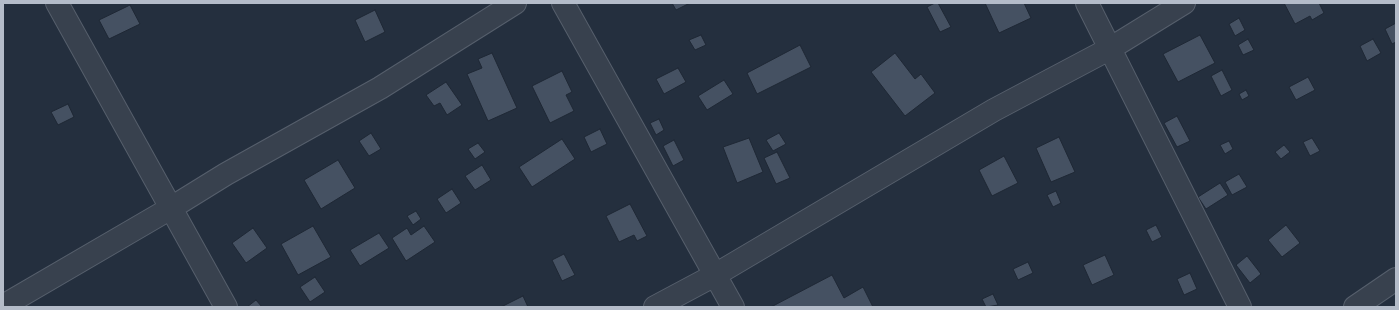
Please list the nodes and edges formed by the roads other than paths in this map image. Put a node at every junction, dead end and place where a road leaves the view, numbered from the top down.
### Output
1 (57, 3) edge
2 (515, 3) edge
3 (563, 3) edge
4 (1087, 3) edge
5 (1184, 3) edge
6 (1111, 48) junction
7 (171, 208) junction
8 (715, 275) junction
9 (1396, 279) edge
10 (3, 306) edge
11 (226, 307) edge
12 (655, 307) edge
13 (733, 307) edge
14 (1240, 307) edge
15 (1355, 307) edge

1 - 7 street
2 - 7 street
3 - 8 street
4 - 6 street
5 - 6 street
6 - 8 street
6 - 14 street
7 - 10 street
7 - 11 street
8 - 12 street
8 - 13 street
9 - 15 street

